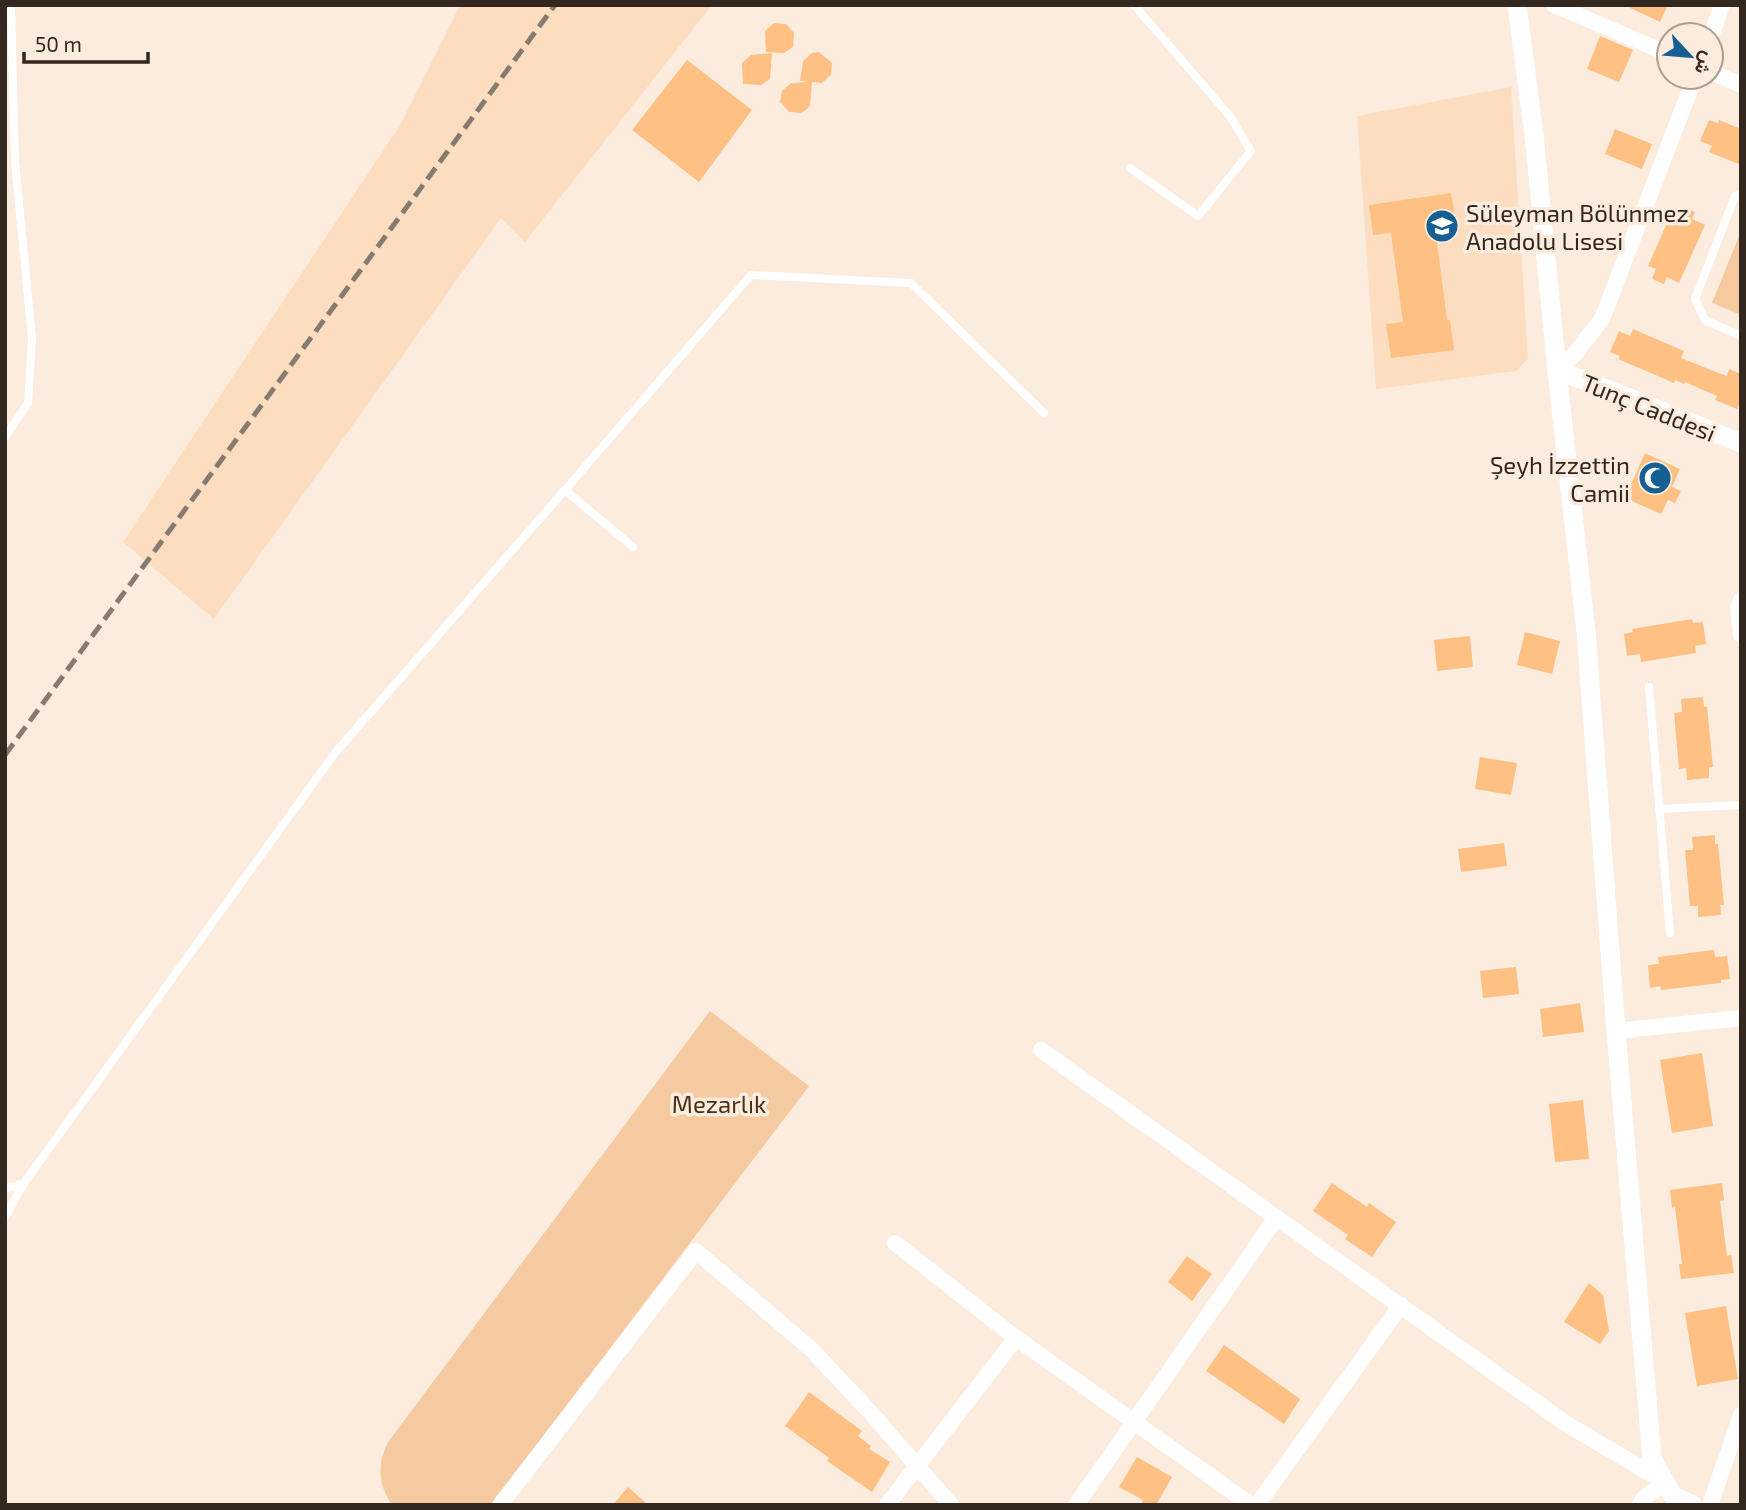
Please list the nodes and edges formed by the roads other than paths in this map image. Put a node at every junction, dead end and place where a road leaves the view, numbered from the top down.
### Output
1 (11, 5) edge
2 (1134, 5) edge
3 (1517, 5) edge
4 (1554, 5) edge
5 (1655, 48) edge
6 (1690, 91) edge
7 (1130, 168) dead end
8 (1741, 195) edge
9 (1741, 336) edge
10 (1557, 371) junction
11 (1044, 413) dead end
12 (5, 437) edge
13 (1741, 443) edge
14 (565, 490) junction
15 (633, 547) dead end
16 (1741, 600) edge
17 (1741, 635) edge
18 (1649, 687) dead end
19 (1741, 806) edge
20 (1659, 809) junction
21 (1670, 933) dead end
22 (1741, 1018) edge
23 (1616, 1031) junction
24 (1041, 1050) dead end
25 (24, 1183) junction
26 (5, 1189) edge
27 (5, 1217) edge
28 (1276, 1218) junction
29 (895, 1243) dead end
30 (1401, 1305) junction
31 (1016, 1338) junction
32 (1741, 1415) edge
33 (1134, 1424) junction
34 (918, 1465) junction
35 (1665, 1482) junction
36 (500, 1505) edge
37 (887, 1505) edge
38 (951, 1505) edge
39 (1076, 1505) edge
40 (1251, 1505) edge
41 (1257, 1505) edge
42 (1640, 1505) edge
43 (1693, 1505) edge
44 (1710, 1505) edge

1 - 12 lane
2 - 7 lane
3 - 10 street
4 - 5 street
6 - 10 street
8 - 9 lane
10 - 13 street, Tunç Caddesi
10 - 23 street
11 - 14 lane
14 - 15 lane
14 - 25 lane
16 - 17 street
18 - 20 lane
19 - 20 lane
20 - 21 lane
22 - 23 street
23 - 35 street
24 - 28 street
25 - 26 lane
25 - 27 lane
28 - 30 street
28 - 33 street
29 - 31 street
30 - 35 street
30 - 41 street
31 - 33 street
31 - 34 street
32 - 44 street
33 - 39 street
33 - 40 street
34 - 36 street
34 - 37 street
34 - 38 street
35 - 42 street
35 - 43 street

